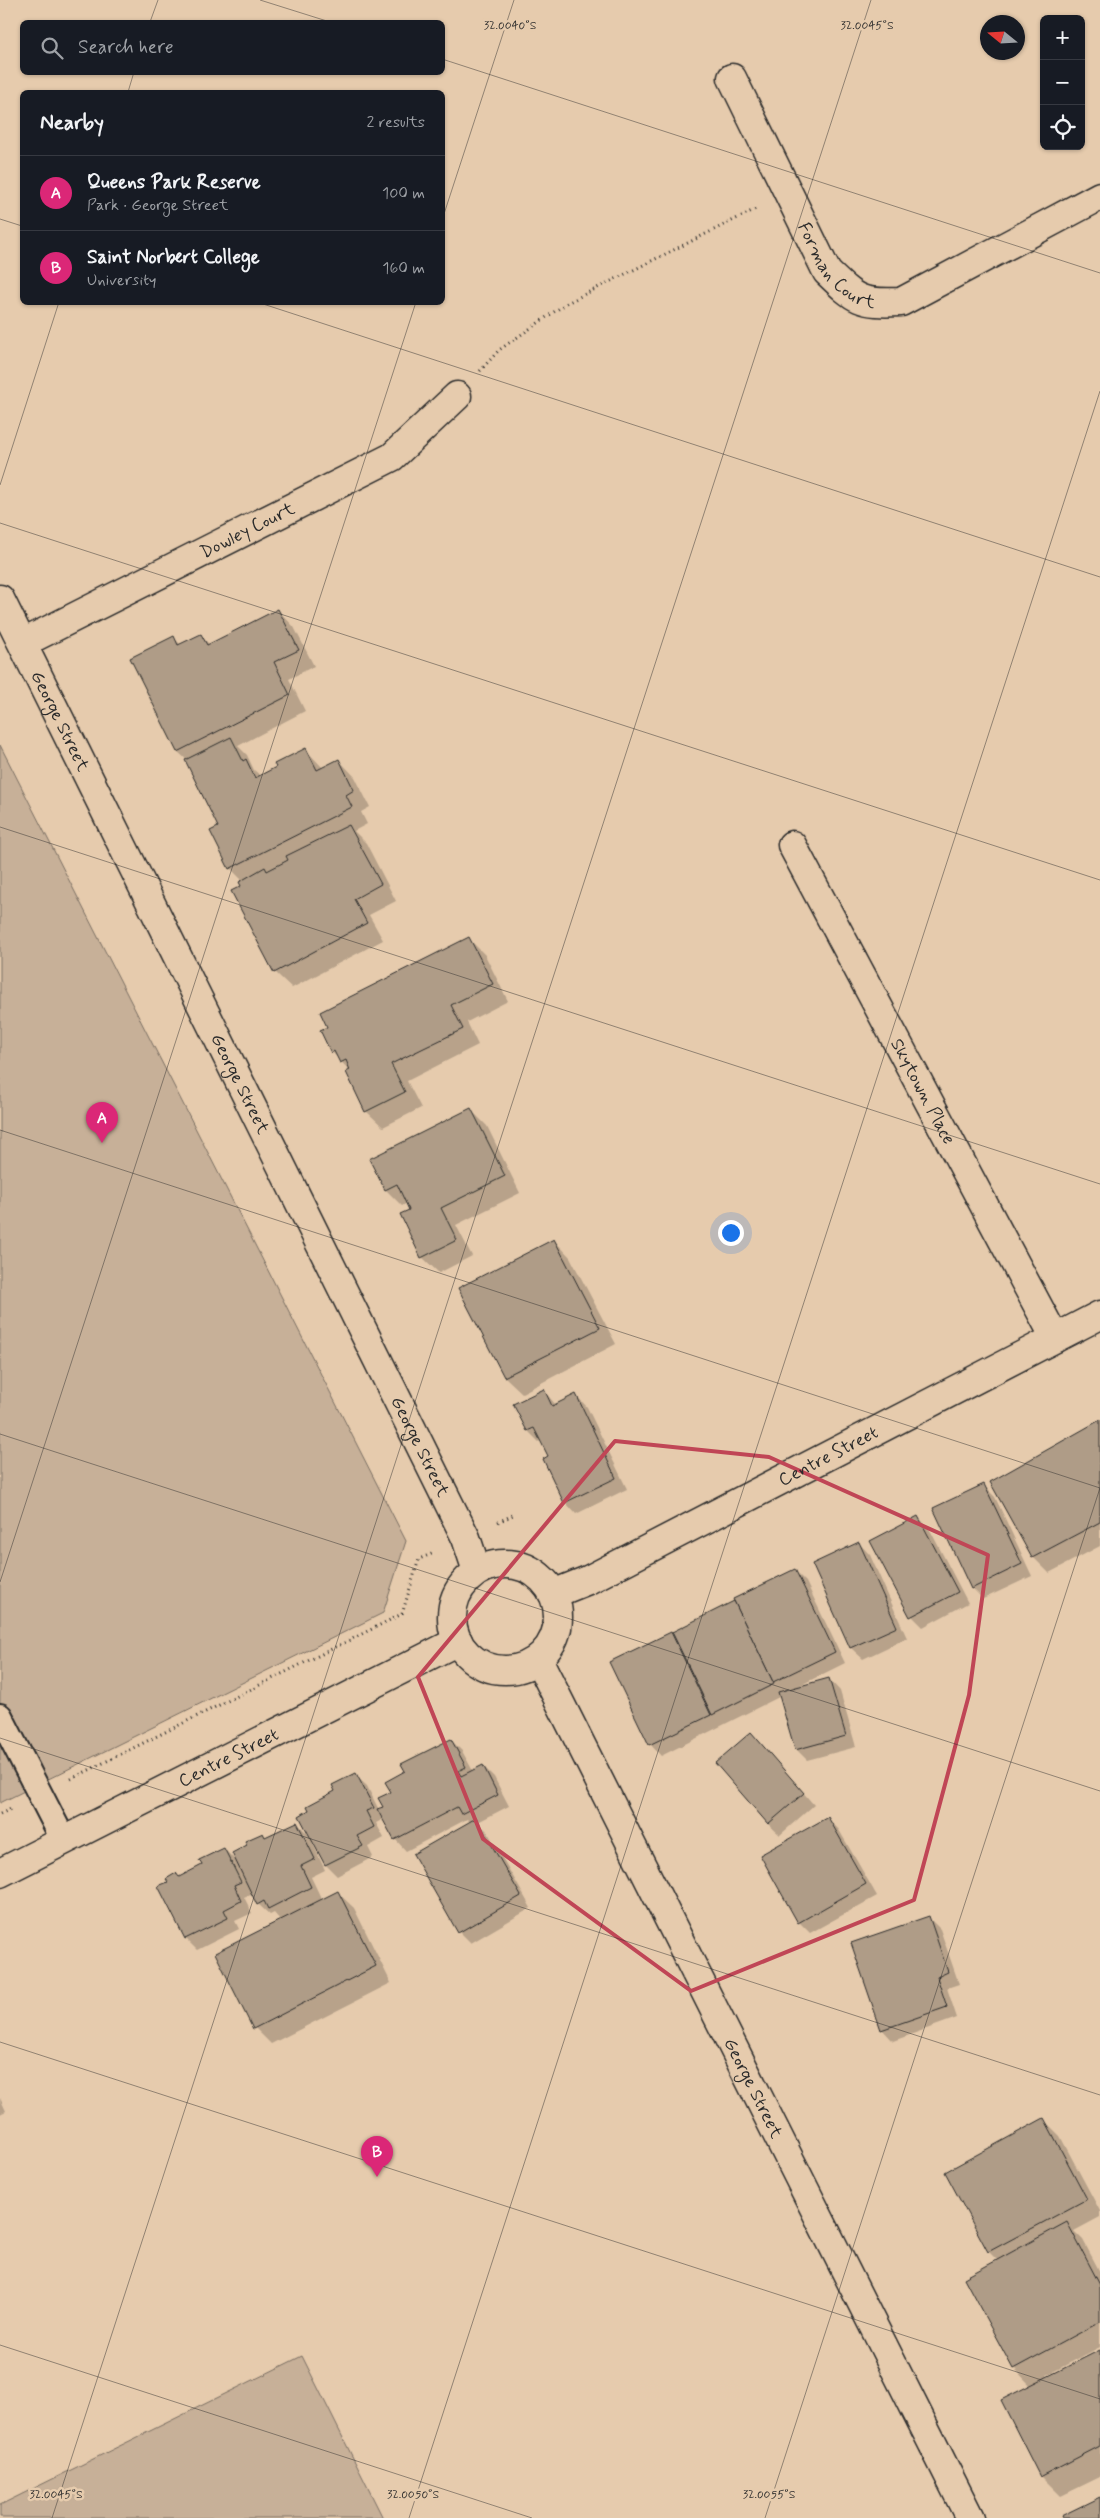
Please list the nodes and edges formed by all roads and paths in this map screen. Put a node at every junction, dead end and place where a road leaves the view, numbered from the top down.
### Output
1 (732, 78) dead end
2 (788, 193) junction
3 (1100, 196) edge
4 (457, 396) joint
5 (0, 599) edge
6 (23, 643) junction
7 (792, 845) dead end
8 (1100, 1315) edge
9 (1055, 1338) junction
10 (513, 1514) dead end
11 (466, 1538) junction
12 (477, 1571) junction
13 (553, 1594) junction
14 (458, 1641) junction
15 (538, 1659) junction
16 (0, 1716) edge
17 (40, 1794) junction
18 (0, 1814) edge
19 (64, 1841) junction
20 (0, 1873) edge
21 (970, 2518) edge

1 - 2 street, Forman Court
2 - 3 street, Forman Court
2 - 4 path
4 - 6 street, Dowley Court
5 - 6 street, George Street
6 - 11 street, George Street
7 - 9 street, Skytown Place
8 - 9 street, Centre Street
9 - 13 street, Centre Street
10 - 11 path
11 - 12 street, George Street
11 - 17 path
12 - 13 street
12 - 14 street
13 - 15 street
14 - 15 street
14 - 19 street, Centre Street
15 - 21 street, George Street
16 - 17 lane
17 - 18 path
17 - 19 lane
19 - 20 street, Centre Street

